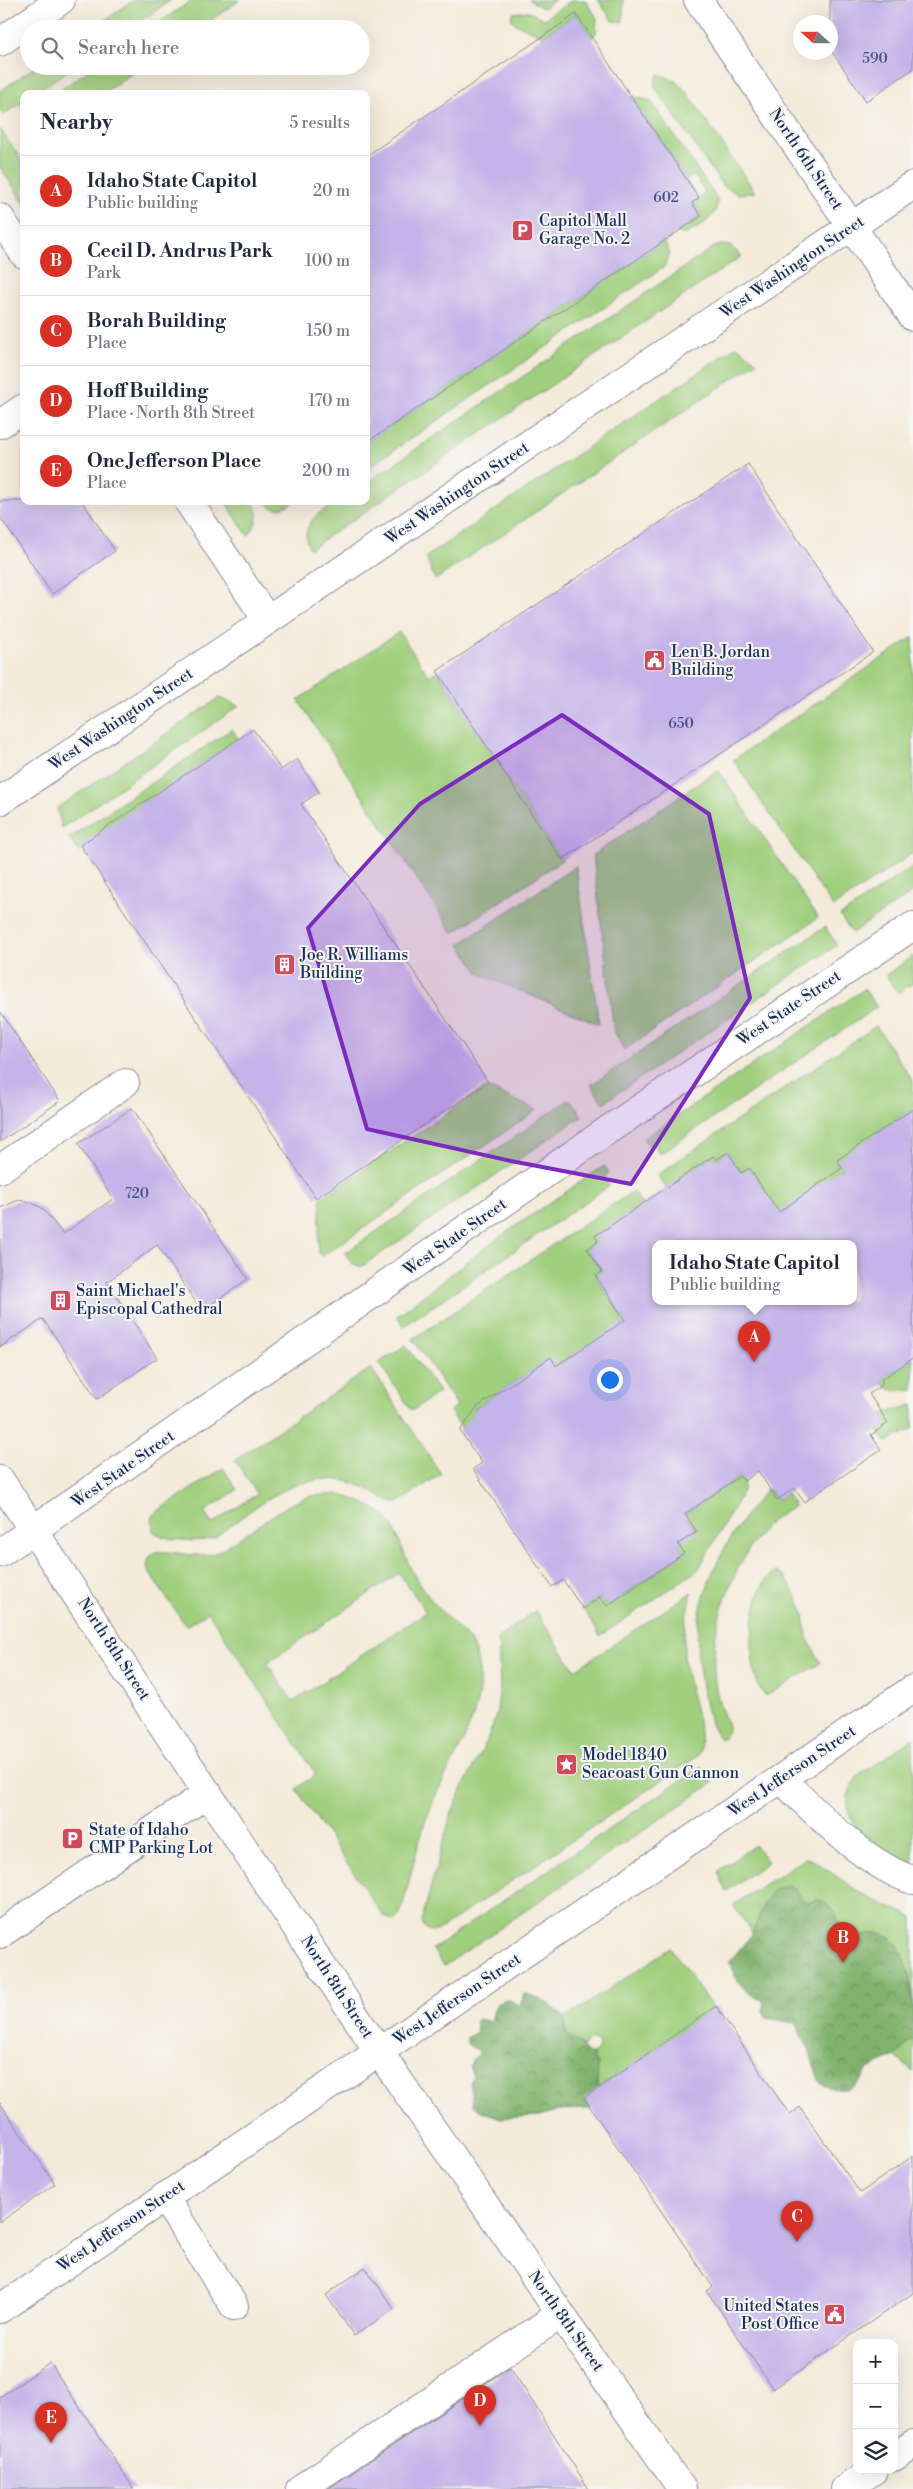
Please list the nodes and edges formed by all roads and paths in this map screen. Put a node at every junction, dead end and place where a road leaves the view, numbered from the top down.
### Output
1 (61, 0) edge
2 (698, 0) edge
3 (32, 20) edge
4 (20, 28) edge
5 (0, 42) edge
6 (913, 185) edge
7 (0, 218) edge
8 (852, 226) junction
9 (20, 248) edge
10 (909, 304) edge
11 (20, 411) edge
12 (0, 424) edge
13 (191, 505) edge
14 (267, 620) junction
15 (0, 801) edge
16 (913, 926) edge
17 (124, 1083) dead end
18 (0, 1169) edge
19 (0, 1480) edge
20 (35, 1530) junction
21 (0, 1554) edge
22 (913, 1689) edge
23 (781, 1779) junction
24 (208, 1793) junction
25 (913, 1880) edge
26 (0, 1934) edge
27 (379, 2052) junction
28 (164, 2197) junction
29 (234, 2306) dead end
30 (0, 2309) edge
31 (561, 2314) junction
32 (913, 2444) edge
33 (898, 2453) edge
34 (868, 2474) edge
35 (300, 2489) edge
36 (682, 2489) edge
37 (845, 2489) edge

1 - 3 street
2 - 8 street, North 6th Street
4 - 5 street
6 - 8 street, West Washington Street
7 - 9 street
8 - 10 street, North 6th Street
8 - 14 street, West Washington Street
11 - 12 street
13 - 14 street
14 - 15 street, West Washington Street
16 - 20 street, West State Street
17 - 18 street
19 - 20 street, North 8th Street
20 - 21 street, West State Street
20 - 24 street, North 8th Street
22 - 23 street, West Jefferson Street
23 - 25 street
23 - 27 street, West Jefferson Street
24 - 26 street
24 - 27 street, North 8th Street
27 - 28 street, West Jefferson Street
27 - 31 street, North 8th Street
28 - 29 street
28 - 30 street, West Jefferson Street
31 - 35 street
31 - 36 street, North 8th Street
32 - 33 street
34 - 37 street

